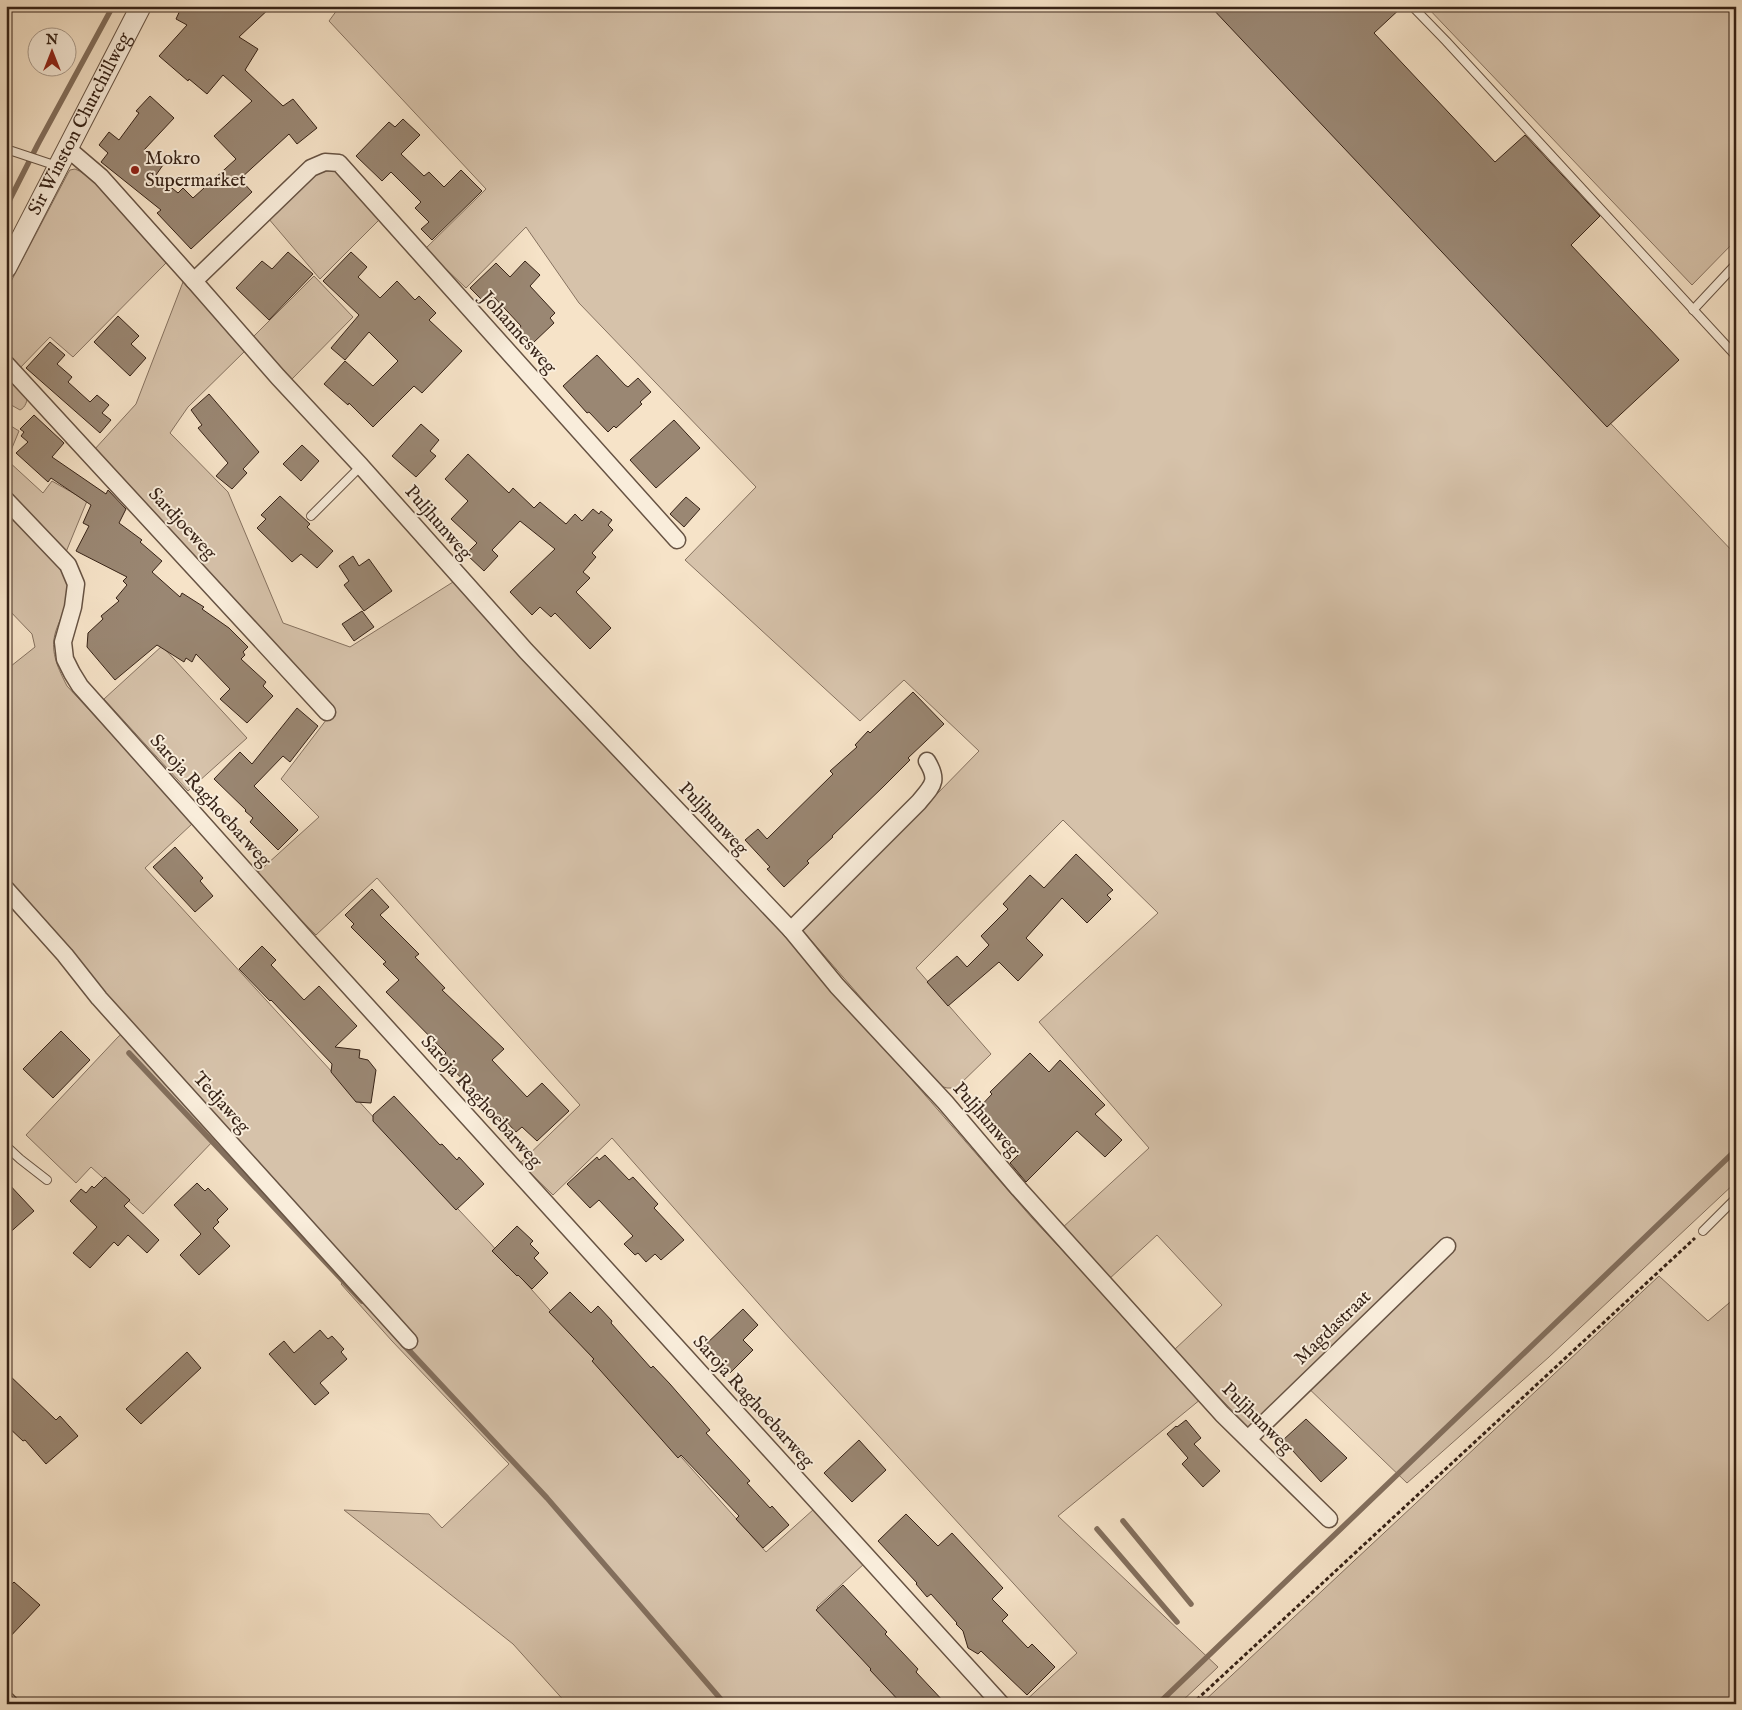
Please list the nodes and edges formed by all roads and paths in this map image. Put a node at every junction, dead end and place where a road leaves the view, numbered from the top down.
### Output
1 (141, 6) edge
2 (1412, 6) edge
3 (9, 150) edge
4 (56, 159) junction
5 (1736, 264) edge
6 (6, 268) edge
7 (194, 280) junction
8 (1693, 310) junction
9 (1736, 356) edge
10 (6, 364) edge
11 (361, 466) junction
12 (6, 500) edge
13 (311, 516) dead end
14 (677, 540) dead end
15 (327, 712) dead end
16 (927, 761) dead end
17 (6, 889) edge
18 (790, 930) junction
19 (6, 1146) edge
20 (47, 1180) dead end
21 (1736, 1198) edge
22 (1703, 1231) joint
23 (1447, 1246) dead end
24 (409, 1341) dead end
25 (1248, 1439) junction
26 (1329, 1519) dead end
27 (6, 1700) edge
28 (10, 1704) edge
29 (1000, 1704) edge
30 (1192, 1704) edge

1 - 4 street, Sir Winston Churchillweg
2 - 8 lane
3 - 4 lane
4 - 6 street, Sir Winston Churchillweg
4 - 7 street, Puljhunweg
5 - 8 lane
7 - 11 street, Puljhunweg
7 - 14 street, Johannesweg
8 - 9 lane
10 - 15 street, Sardjoeweg
11 - 13 lane
11 - 18 street, Puljhunweg
12 - 29 street, Saroja Raghoebarweg
16 - 18 street
17 - 24 street, Tedjaweg
18 - 25 street, Puljhunweg
19 - 20 lane
21 - 22 lane
22 - 30 path
23 - 25 street, Magdastraat
25 - 26 street, Puljhunweg
27 - 28 street

